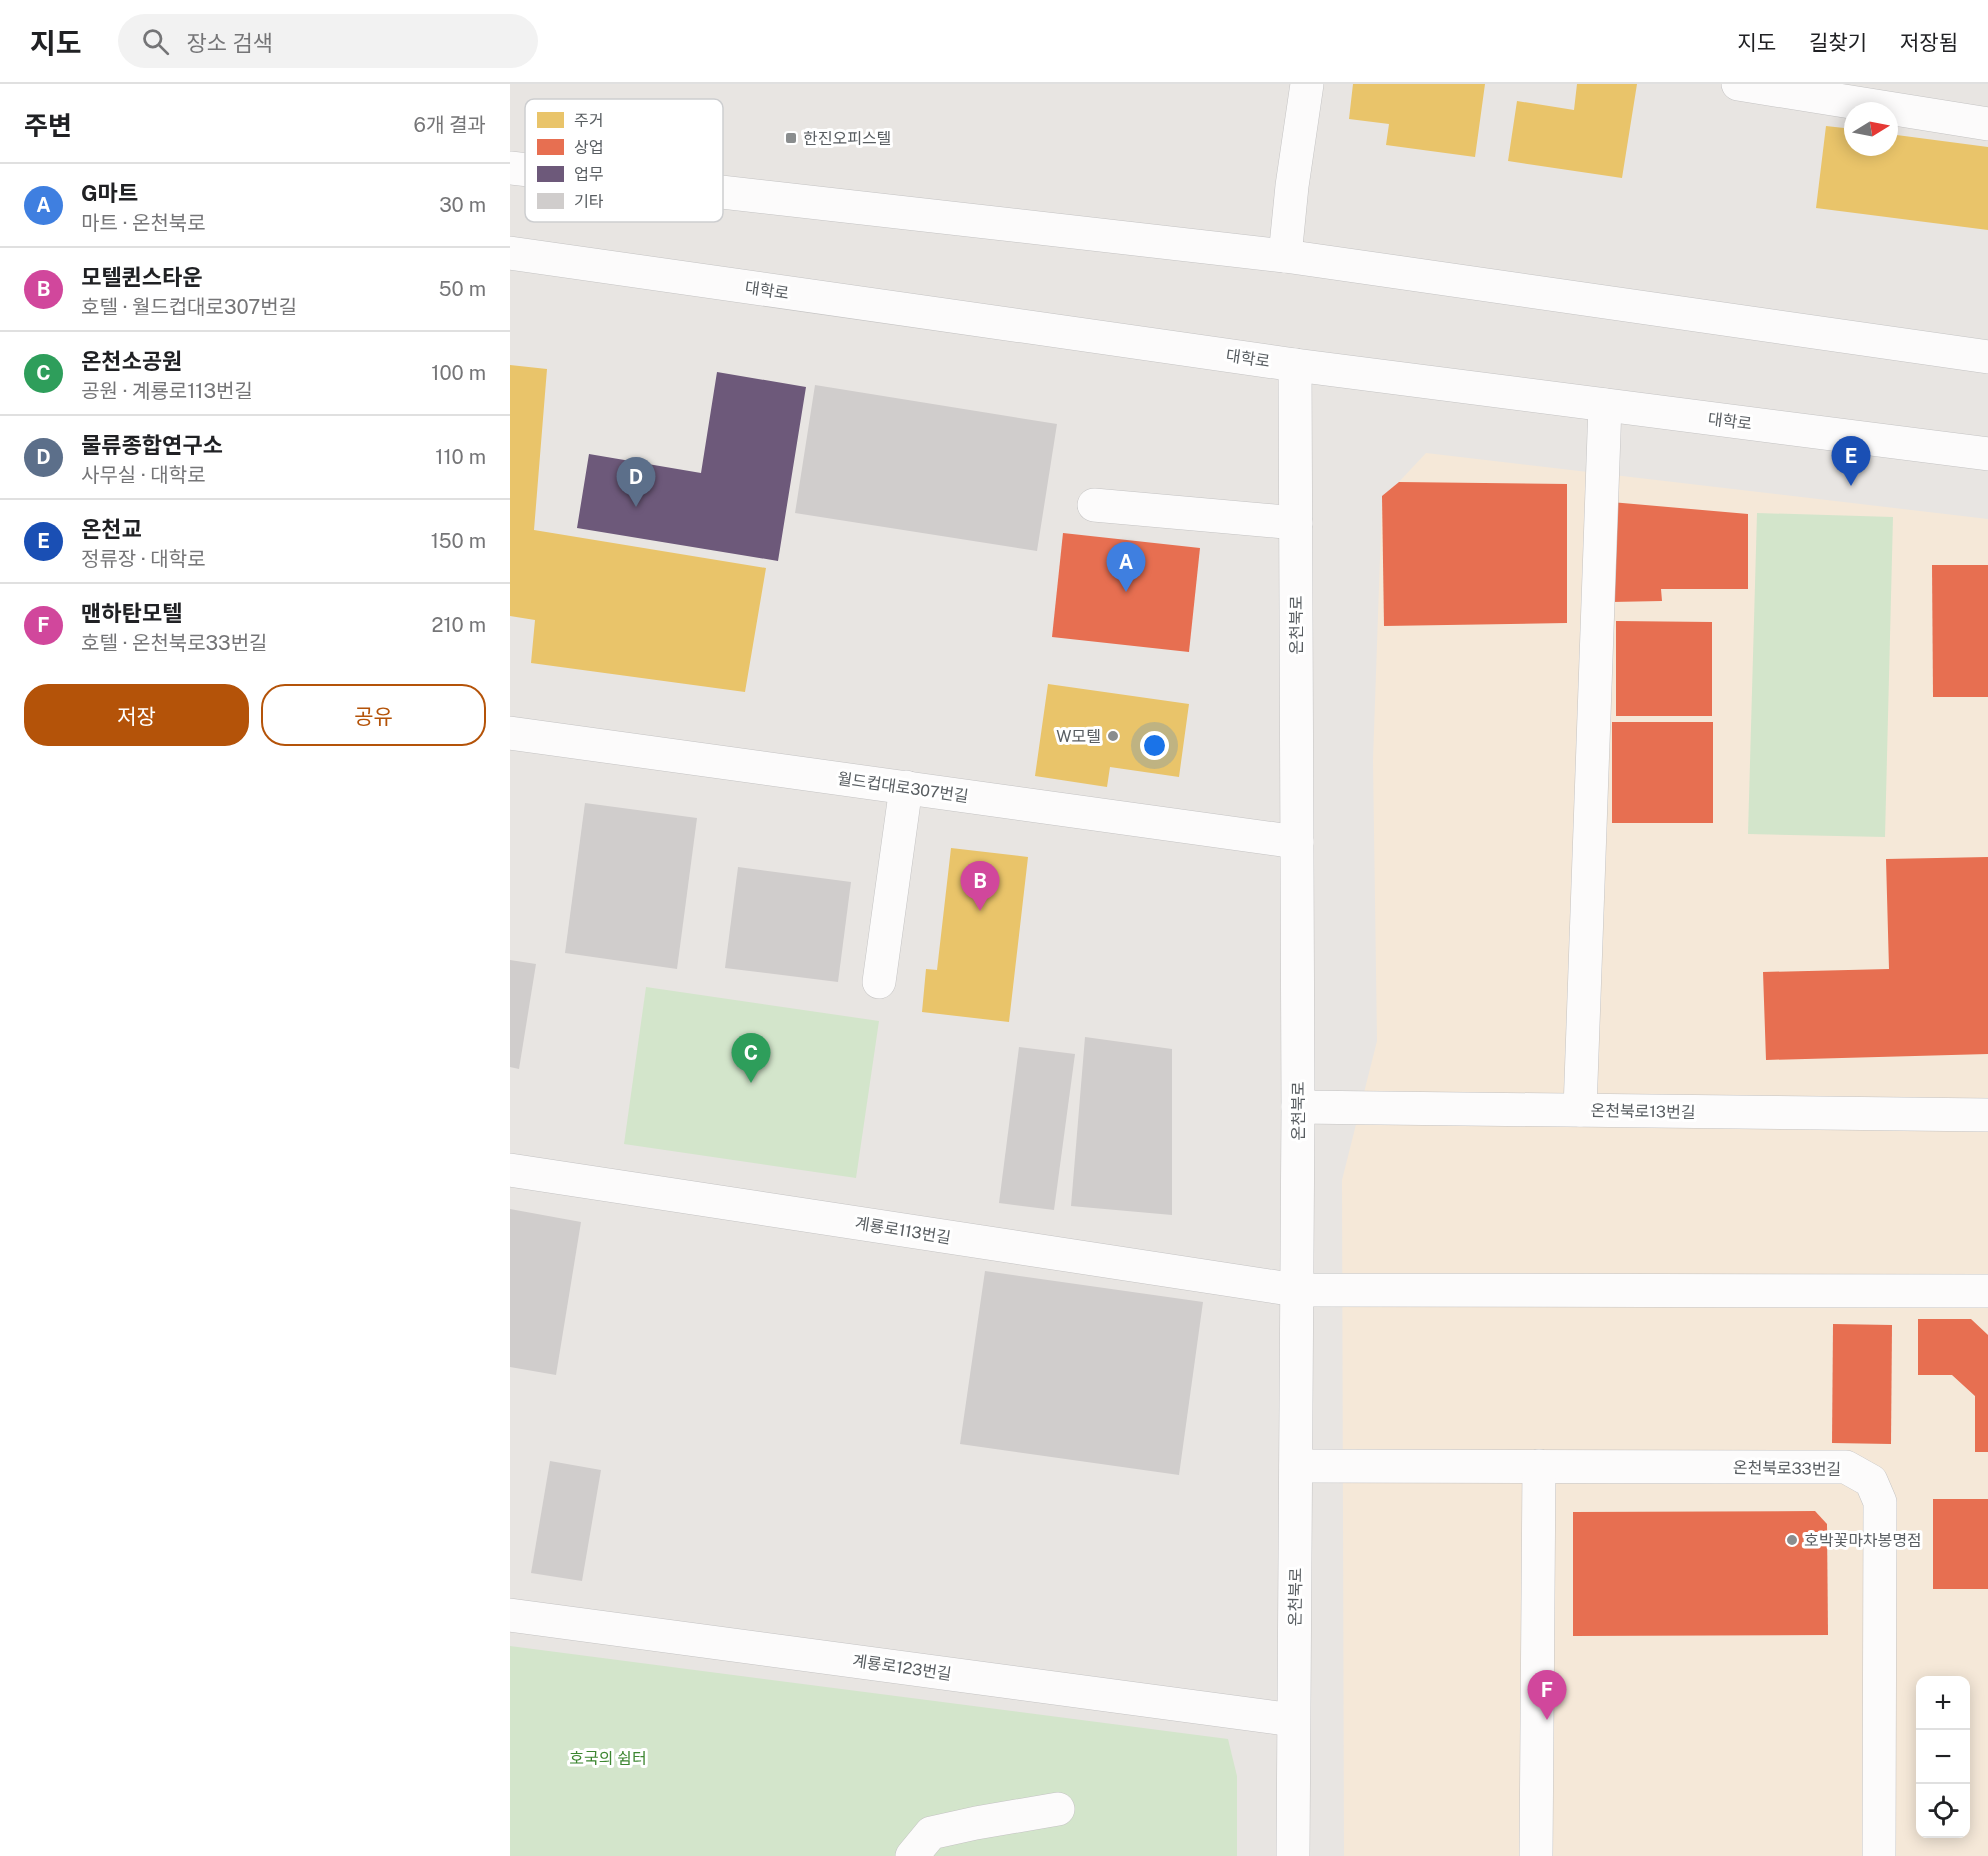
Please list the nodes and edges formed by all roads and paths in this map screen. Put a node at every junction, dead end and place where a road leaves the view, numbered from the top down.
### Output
1 (1307, 84) edge
2 (1738, 84) edge
3 (1988, 124) edge
4 (510, 168) edge
5 (525, 170) edge
6 (723, 192) edge
7 (510, 253) edge
8 (1285, 256) junction
9 (1988, 357) edge
10 (1295, 365) junction
11 (1605, 405) junction
12 (1988, 454) edge
13 (1094, 505) dead end
14 (1296, 523) junction
15 (510, 733) edge
16 (906, 787) junction
17 (1296, 842) junction
18 (879, 982) dead end
19 (1298, 1107) junction
20 (1580, 1110) junction
21 (1988, 1115) edge
22 (510, 1170) edge
23 (1296, 1290) junction
24 (1988, 1291) edge
25 (1296, 1466) junction
26 (1539, 1466) junction
27 (510, 1615) edge
28 (1293, 1720) junction
29 (1058, 1809) dead end
30 (912, 1856) edge
31 (1293, 1856) edge
32 (1536, 1856) edge
33 (1879, 1856) edge

1 - 8 street
2 - 3 street
4 - 5 street
6 - 8 street
7 - 10 street, 대학로
8 - 9 street
10 - 11 street, 대학로
10 - 14 street, 온천북로
11 - 12 street, 대학로
11 - 20 street
13 - 14 street
14 - 17 street, 온천북로
15 - 16 street, 월드컵대로307번길
16 - 17 street, 월드컵대로307번길
16 - 18 street
17 - 19 street, 온천북로
19 - 20 street, 온천북로13번길
19 - 23 street, 온천북로
20 - 21 street, 온천북로13번길
22 - 23 street, 계룡로113번길
23 - 24 street, 계룡로113번길
23 - 25 street, 온천북로
25 - 26 street, 온천북로33번길
25 - 28 street, 온천북로
26 - 32 street
26 - 33 street, 온천북로33번길
27 - 28 street, 계룡로123번길
28 - 31 street, 온천북로
29 - 30 street

